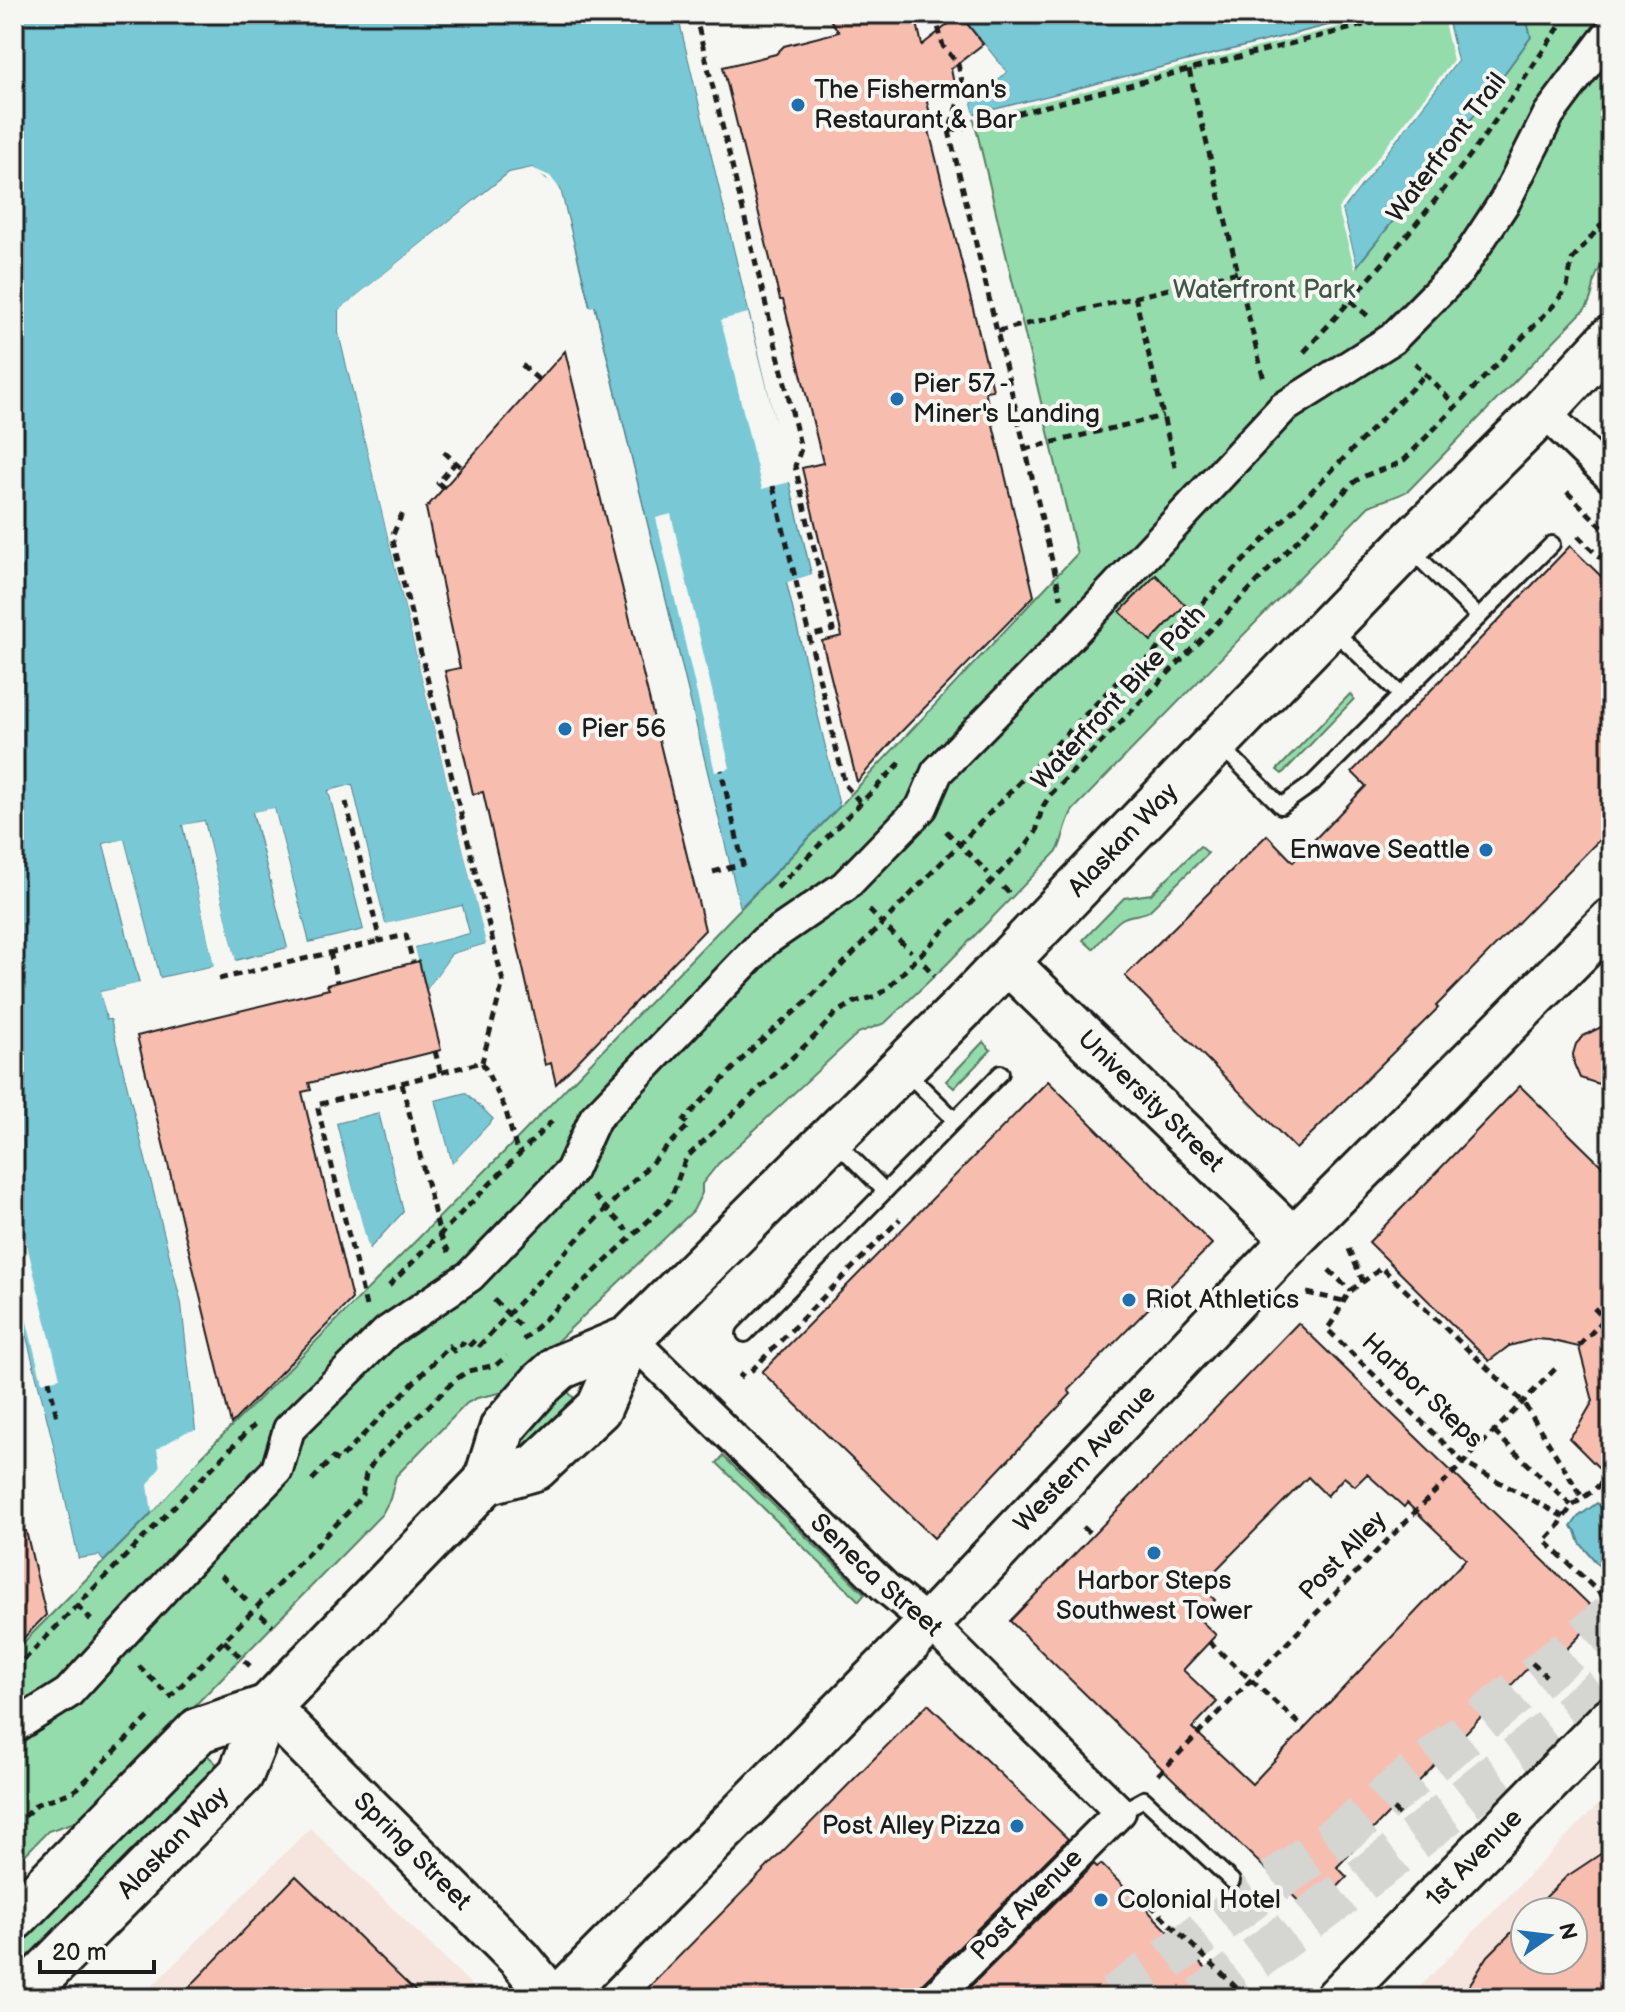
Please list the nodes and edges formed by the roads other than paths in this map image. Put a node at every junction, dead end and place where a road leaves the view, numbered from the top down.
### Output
1 (1611, 31) edge
2 (1611, 338) edge
3 (1543, 411) junction
4 (1611, 477) edge
5 (1552, 544) dead end
6 (1407, 546) junction
7 (1479, 617) junction
8 (1330, 626) junction
9 (1401, 695) junction
10 (1217, 742) junction
11 (1611, 920) edge
12 (1007, 962) junction
13 (903, 1068) junction
14 (1001, 1073) dead end
15 (955, 1120) junction
16 (832, 1138) junction
17 (885, 1191) junction
18 (1293, 1239) junction
19 (745, 1334) dead end
20 (630, 1338) junction
21 (486, 1482) junction
22 (929, 1623) junction
23 (268, 1707) junction
24 (1611, 1718) edge
25 (14, 1727) edge
26 (1120, 1812) junction
27 (1232, 1881) dead end
28 (14, 1918) edge
29 (20, 1998) edge
30 (555, 1998) edge
31 (934, 1998) edge
32 (1337, 1998) edge

1 - 25 street
2 - 3 main road, Alaskan Way
3 - 4 street
3 - 6 main road, Alaskan Way
5 - 7 lane
6 - 7 lane
6 - 8 main road, Alaskan Way
7 - 9 lane
8 - 9 lane
8 - 10 main road, Alaskan Way
9 - 10 lane
10 - 12 main road, Alaskan Way
11 - 18 main road, Western Avenue
12 - 13 main road, Alaskan Way
12 - 18 main road, University Street
13 - 15 lane
13 - 16 main road, Alaskan Way
14 - 15 lane
15 - 17 lane
16 - 17 lane
16 - 20 main road, Alaskan Way
17 - 19 lane
18 - 22 main road, Western Avenue
20 - 21 main road, Alaskan Way
20 - 21 main road, Alaskan Way
20 - 22 street, Seneca Street
21 - 23 main road, Alaskan Way
22 - 26 street, Seneca Street
22 - 30 main road, Western Avenue
23 - 28 main road, Alaskan Way
23 - 29 main road, Alaskan Way
23 - 30 main road, Spring Street
24 - 32 main road, 1st Avenue
26 - 27 lane
26 - 31 street, Post Avenue

